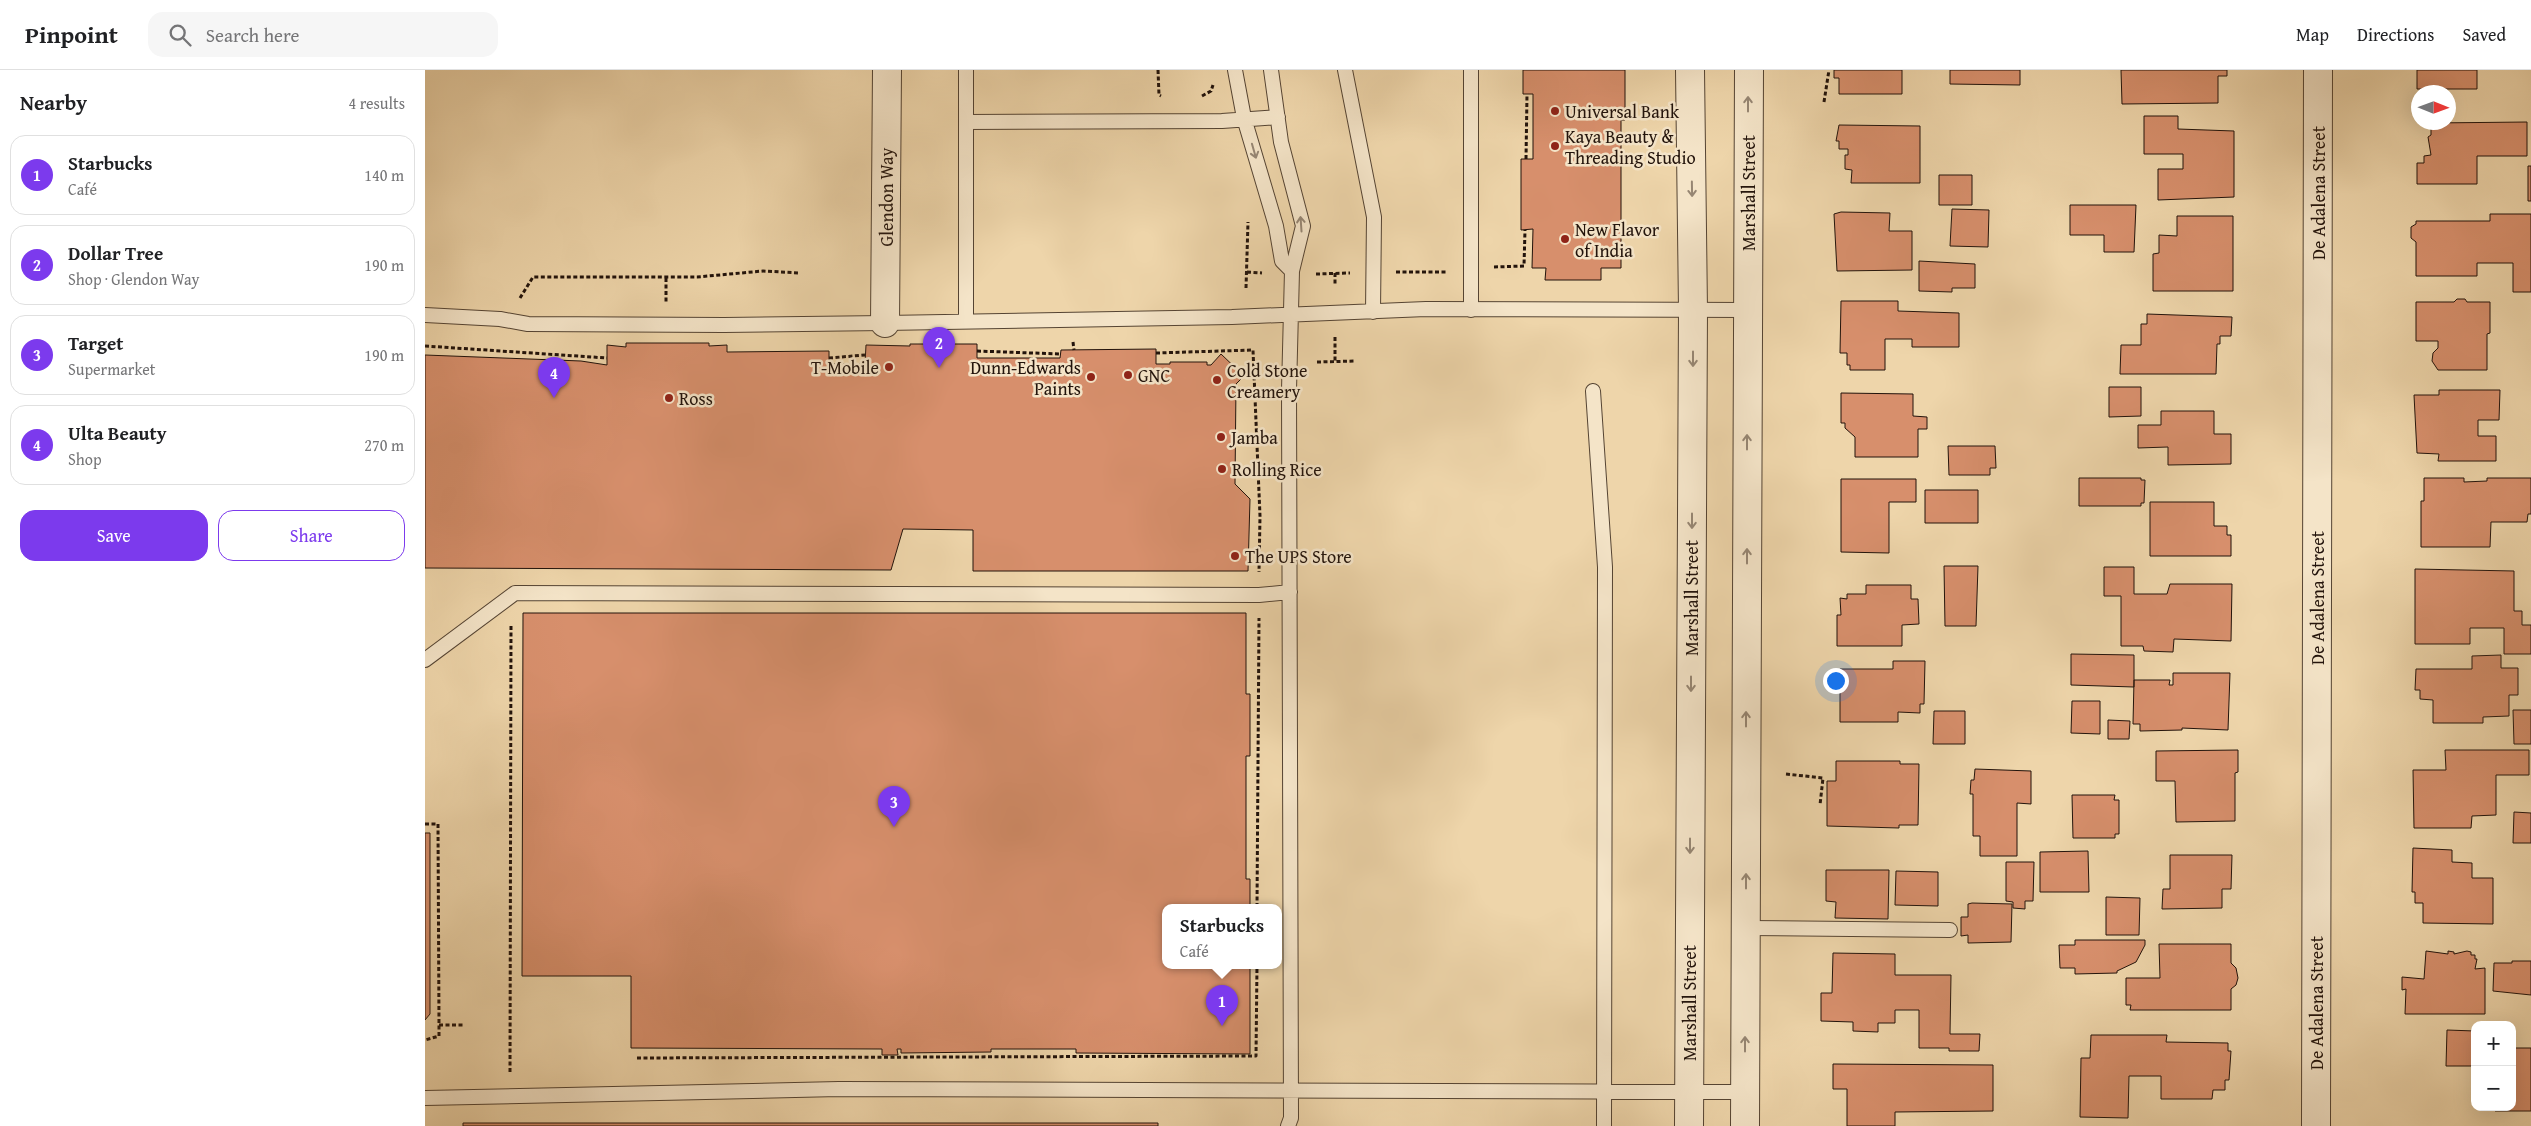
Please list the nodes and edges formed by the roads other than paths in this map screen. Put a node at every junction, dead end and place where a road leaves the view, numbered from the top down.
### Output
1 (887, 70) edge
2 (966, 70) edge
3 (1235, 70) edge
4 (1271, 70) edge
5 (1345, 70) edge
6 (1471, 70) edge
7 (1690, 70) edge
8 (1749, 70) edge
9 (2318, 70) edge
10 (1244, 118) junction
11 (1278, 118) junction
12 (966, 122) junction
13 (1293, 272) junction
14 (1471, 310) junction
15 (1693, 310) junction
16 (1748, 310) junction
17 (1373, 312) junction
18 (425, 314) edge
19 (1291, 314) junction
20 (966, 320) junction
21 (885, 323) junction
22 (1593, 391) dead end
23 (1290, 592) junction
24 (425, 660) edge
25 (1745, 928) junction
26 (1950, 930) dead end
27 (1291, 1090) junction
28 (1604, 1091) junction
29 (1745, 1092) junction
30 (1689, 1093) junction
31 (425, 1098) edge
32 (1288, 1126) edge
33 (1604, 1126) edge
34 (1689, 1126) edge
35 (1745, 1126) edge
36 (2316, 1126) edge

1 - 21 street, Glendon Way
2 - 12 lane
3 - 10 lane
4 - 11 lane
5 - 17 lane
6 - 14 lane
7 -> 15 street, Marshall Street
16 -> 8 street, Marshall Street
9 - 36 street, De Adalena Street
10 - 11 lane
10 - 12 lane
10 -> 13 lane
13 -> 11 lane
12 - 20 lane
13 - 19 lane
14 - 15 lane
14 - 17 lane
15 - 16 lane
15 -> 30 street, Marshall Street
25 -> 16 street, Marshall Street
17 - 19 lane
18 - 21 lane
19 - 20 lane
19 - 23 lane
20 - 21 lane
22 - 28 lane
23 - 24 lane
23 - 27 lane
25 - 26 lane
29 -> 25 street, Marshall Street
27 - 28 lane
27 - 31 lane
27 - 32 lane
28 - 30 lane
28 - 33 lane
29 - 30 lane
29 - 35 street, Marshall Street
30 - 34 street, Marshall Street

